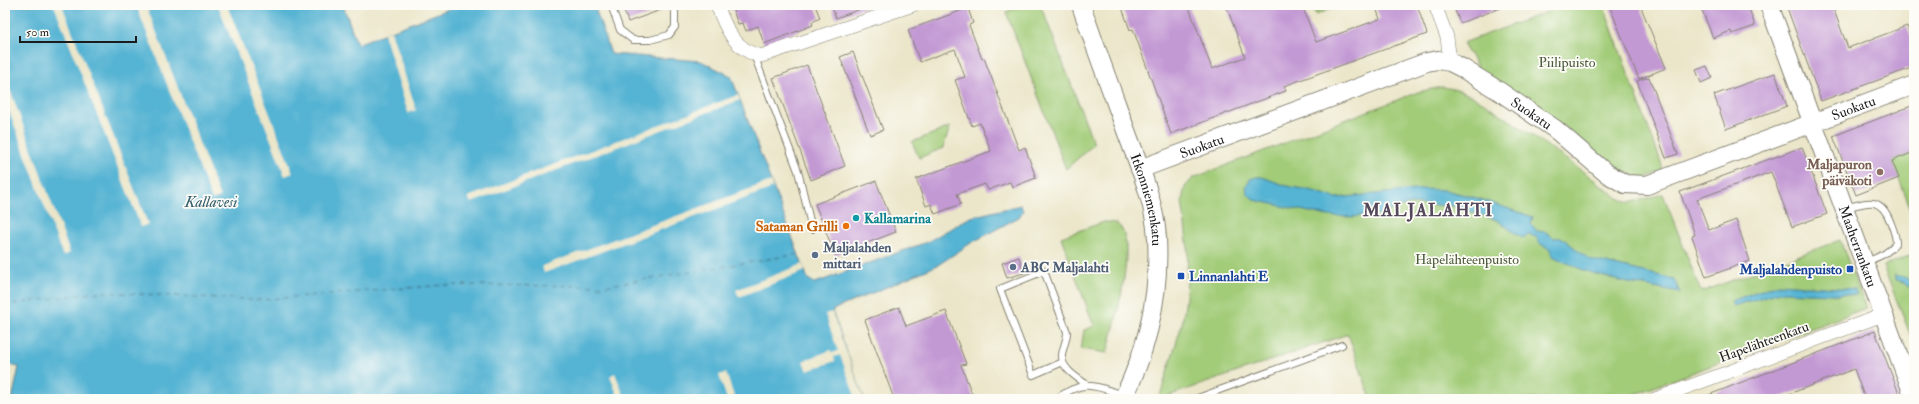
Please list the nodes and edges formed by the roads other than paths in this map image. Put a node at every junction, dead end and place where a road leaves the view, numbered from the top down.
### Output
1 (611, 5) edge
2 (673, 5) edge
3 (717, 5) edge
4 (913, 5) edge
5 (1081, 5) edge
6 (1435, 5) edge
7 (1768, 5) edge
8 (757, 56) junction
9 (1450, 62) junction
10 (1914, 85) edge
11 (1812, 123) junction
12 (1140, 169) junction
13 (1844, 208) junction
14 (812, 229) dead end
15 (1864, 263) junction
16 (1884, 315) junction
17 (1342, 346) dead end
18 (1063, 362) junction
19 (1086, 384) junction
20 (1124, 397) edge
21 (1914, 397) edge
22 (1056, 399) edge
23 (1195, 399) edge
24 (1655, 399) edge

1 - 2 lane
3 - 8 street
4 - 8 street
5 - 12 street, Itkonniemenkatu
6 - 9 street
7 - 11 street, Maaherrankatu
8 - 14 lane
9 - 11 street, Suokatu
9 - 12 street, Suokatu
10 - 11 street, Suokatu
11 - 13 street, Maaherrankatu
12 - 20 street, Itkonniemenkatu
13 - 15 street, Maaherrankatu
13 - 15 lane
15 - 16 street, Maaherrankatu
16 - 21 street, Maaherrankatu
16 - 24 street, Hapelähteenkatu
17 - 23 lane
18 - 18 lane
18 - 19 lane
19 - 20 lane
19 - 22 lane

